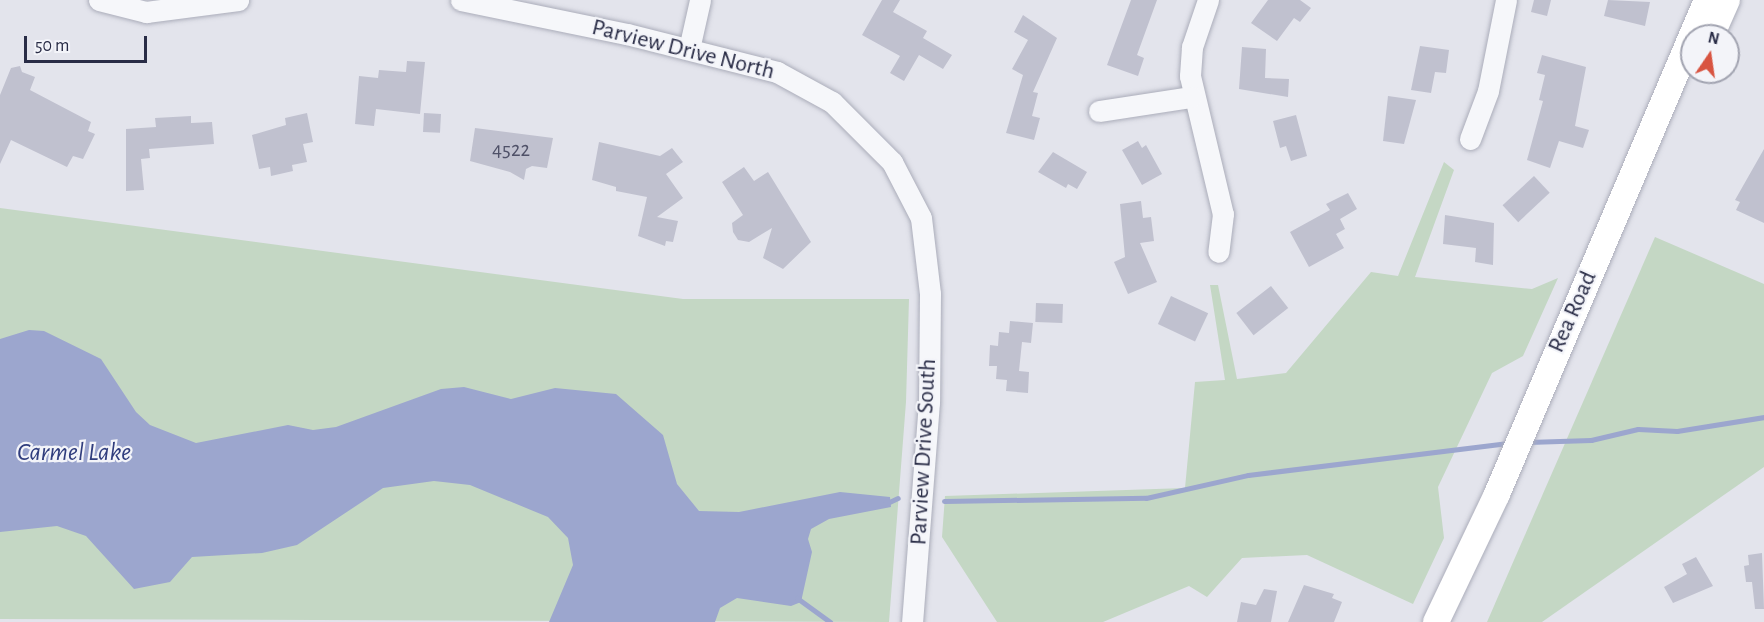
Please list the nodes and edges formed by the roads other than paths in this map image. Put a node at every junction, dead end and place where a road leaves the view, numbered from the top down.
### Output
1 (99, 0) edge
2 (238, 0) edge
3 (461, 0) edge
4 (700, 0) edge
5 (1208, 0) edge
6 (1506, 0) edge
7 (1707, 0) edge
8 (1727, 0) edge
9 (1716, 24) edge
10 (689, 49) junction
11 (1688, 84) edge
12 (1191, 97) junction
13 (1099, 111) dead end
14 (1470, 139) dead end
15 (1218, 252) dead end
16 (929, 281) joint
17 (1552, 377) junction
18 (1503, 495) junction
19 (912, 622) edge
20 (1436, 622) edge
21 (1455, 622) edge

1 - 2 street
3 - 10 street, Parview Drive North
4 - 10 street
5 - 12 street
6 - 14 street
7 - 17 main road, Rea Road
8 - 9 main road
10 - 16 street, Parview Drive North
11 - 17 main road, Rea Road
12 - 13 street
12 - 15 street
16 - 19 street, Parview Drive South
17 - 18 main road, Rea Road
18 - 20 main road, Rea Road
18 - 21 main road, Rea Road

